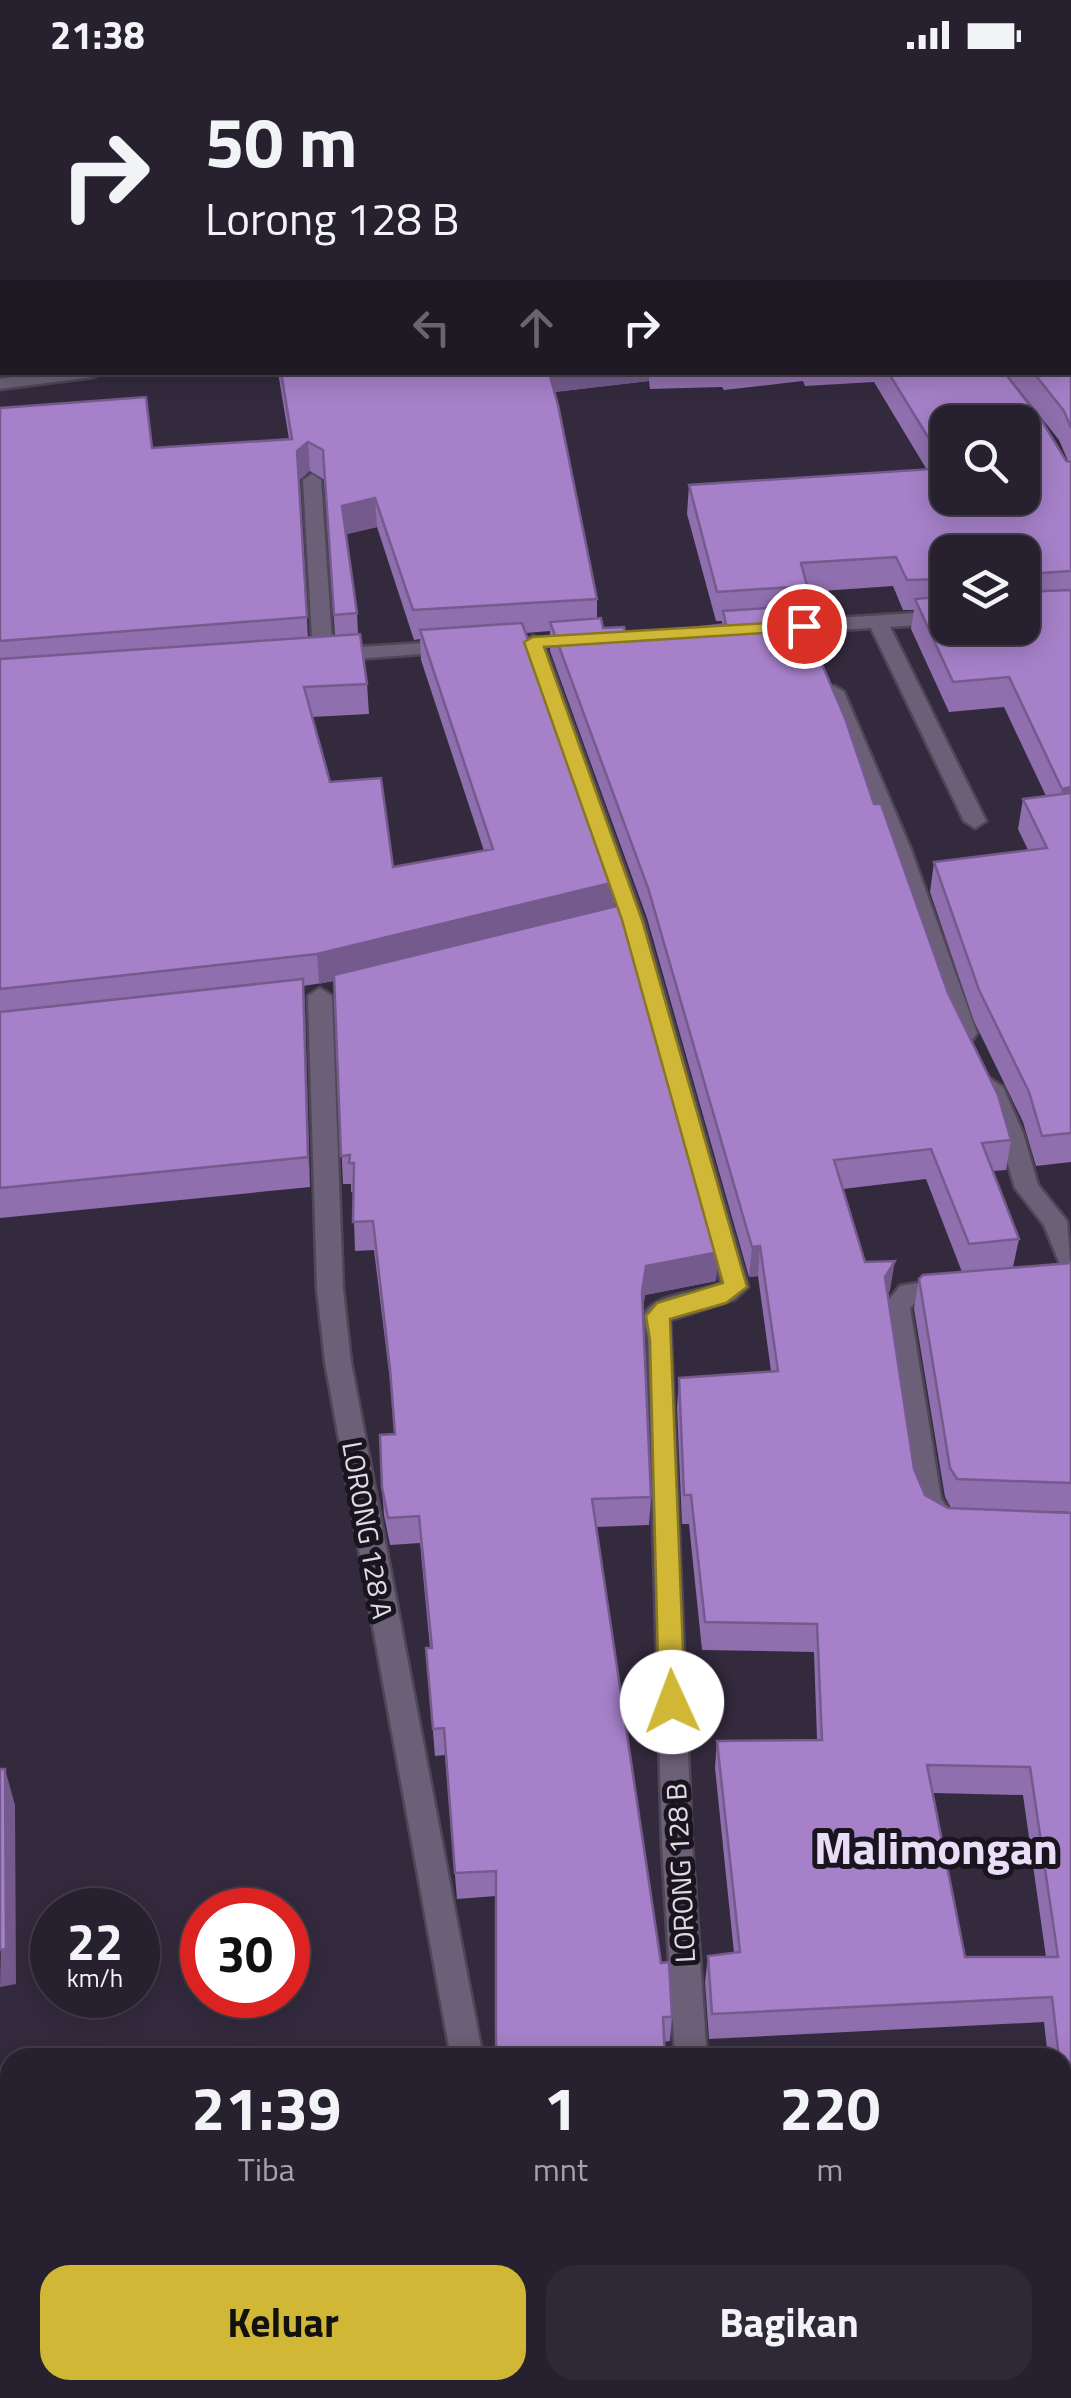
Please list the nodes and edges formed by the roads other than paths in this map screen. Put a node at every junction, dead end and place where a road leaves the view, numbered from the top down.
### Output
1 (70, 375) edge
2 (0, 384) edge
3 (312, 480) dead end
4 (930, 618) edge
5 (878, 622) junction
6 (746, 630) edge
7 (533, 642) edge
8 (476, 646) edge
9 (826, 675) edge
10 (975, 820) dead end
11 (319, 996) dead end
12 (1068, 1272) edge
13 (971, 1286) edge
14 (962, 1523) edge
15 (464, 2048) edge
16 (689, 2048) edge

1 - 2 street
3 - 8 street
4 - 5 street
5 - 6 street
5 - 10 street
7 - 16 street, LORONG 128 B
9 - 12 street
11 - 15 street, LORONG 128 A
13 - 14 street

